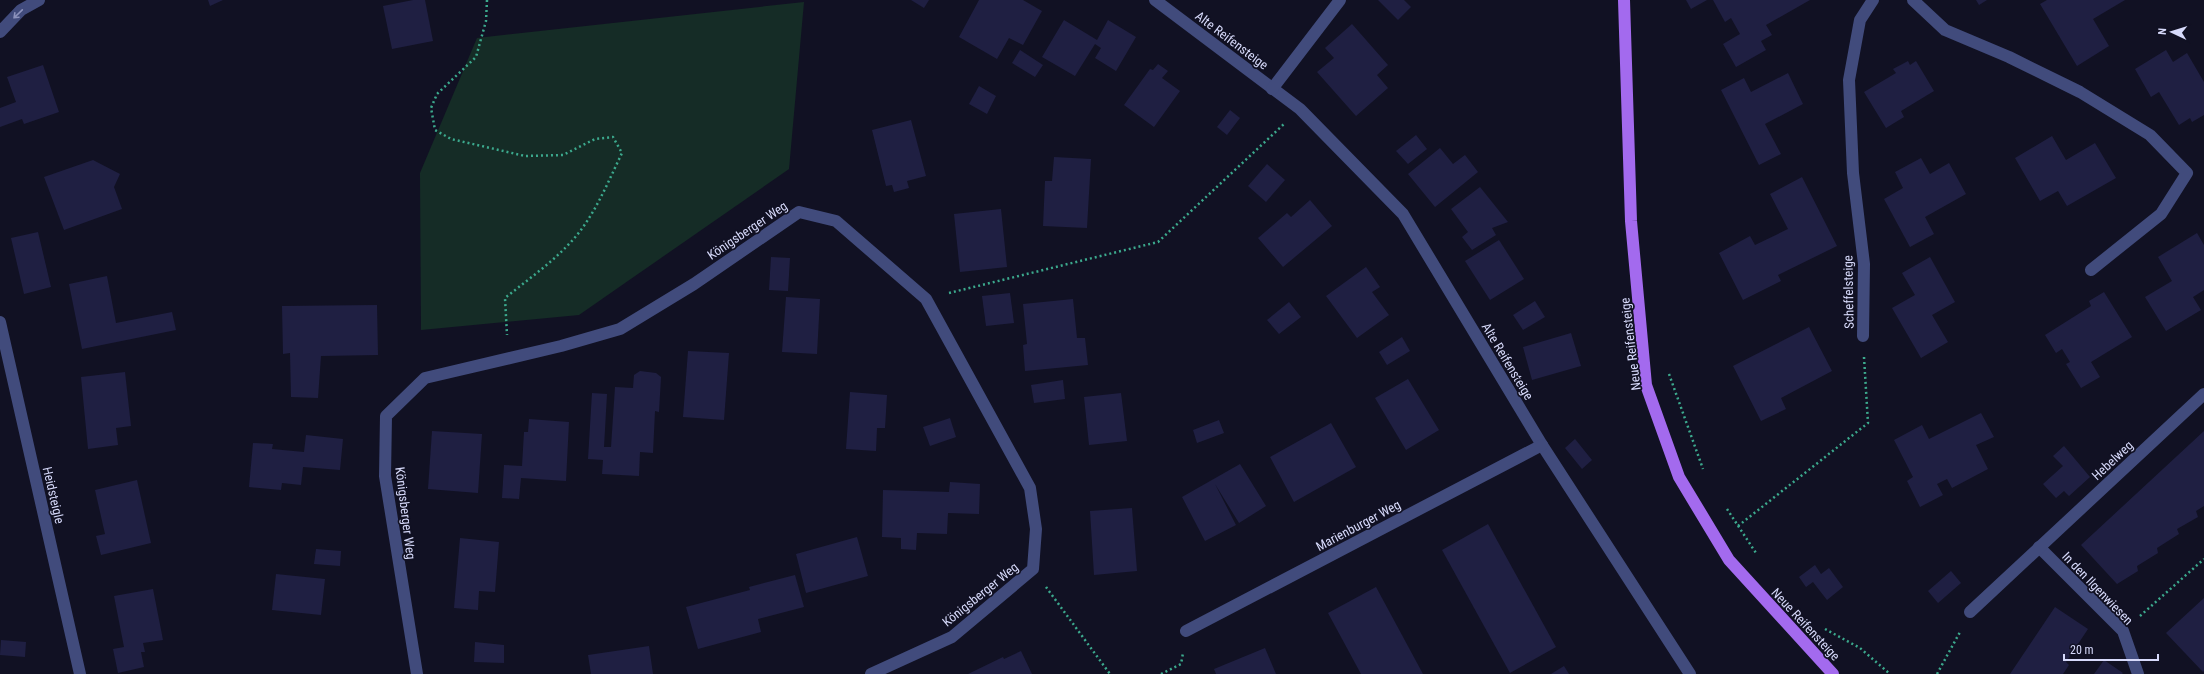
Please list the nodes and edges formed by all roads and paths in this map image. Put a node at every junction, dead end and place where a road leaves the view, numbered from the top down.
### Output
1 (39, 0) edge
2 (487, 0) edge
3 (1155, 0) edge
4 (1340, 0) edge
5 (1624, 0) edge
6 (1873, 0) edge
7 (1913, 0) edge
8 (0, 32) edge
9 (1272, 89) junction
10 (1300, 109) junction
11 (2091, 270) dead end
12 (926, 299) junction
13 (0, 322) edge
14 (1863, 336) joint
15 (509, 357) junction
16 (1668, 367) dead end
17 (2204, 394) edge
18 (1542, 445) junction
19 (1704, 473) dead end
20 (1725, 506) dead end
21 (1738, 526) junction
22 (2039, 547) junction
23 (1757, 555) dead end
24 (2204, 559) edge
25 (1033, 569) junction
26 (1970, 612) joint
27 (1821, 627) dead end
28 (1186, 630) joint
29 (2123, 631) junction
30 (80, 674) edge
31 (417, 674) edge
32 (871, 674) edge
33 (1110, 674) edge
34 (1161, 674) edge
35 (1690, 674) edge
36 (1833, 674) edge
37 (1890, 674) edge
38 (1937, 674) edge
39 (2138, 674) edge

1 -> 8 street
2 - 15 path
3 - 9 street, Alte Reifensteige
4 - 9 street, Alte Reifensteige
5 - 36 main road, Neue Reifensteige
6 - 14 street, Scheffelsteige
7 - 11 street
9 - 10 street, Alte Reifensteige
10 - 12 path
10 - 18 street, Alte Reifensteige
12 - 15 street, Königsberger Weg
12 - 25 street, Königsberger Weg
13 - 30 street, Heidsteigle
14 - 21 path, Scheffelsteige
15 - 31 street, Königsberger Weg
16 - 19 path
17 - 22 street, Hebelweg
18 - 28 street, Marienburger Weg
18 - 35 street, Alte Reifensteige
20 - 21 path
21 - 23 path
22 - 26 street, Hebelweg
22 - 29 street, In den Ilgenwiesen
24 - 29 path
25 - 32 street, Königsberger Weg
25 - 33 path
26 - 38 path
27 - 37 path
28 - 34 path
29 - 39 street, In den Ilgenwiesen

